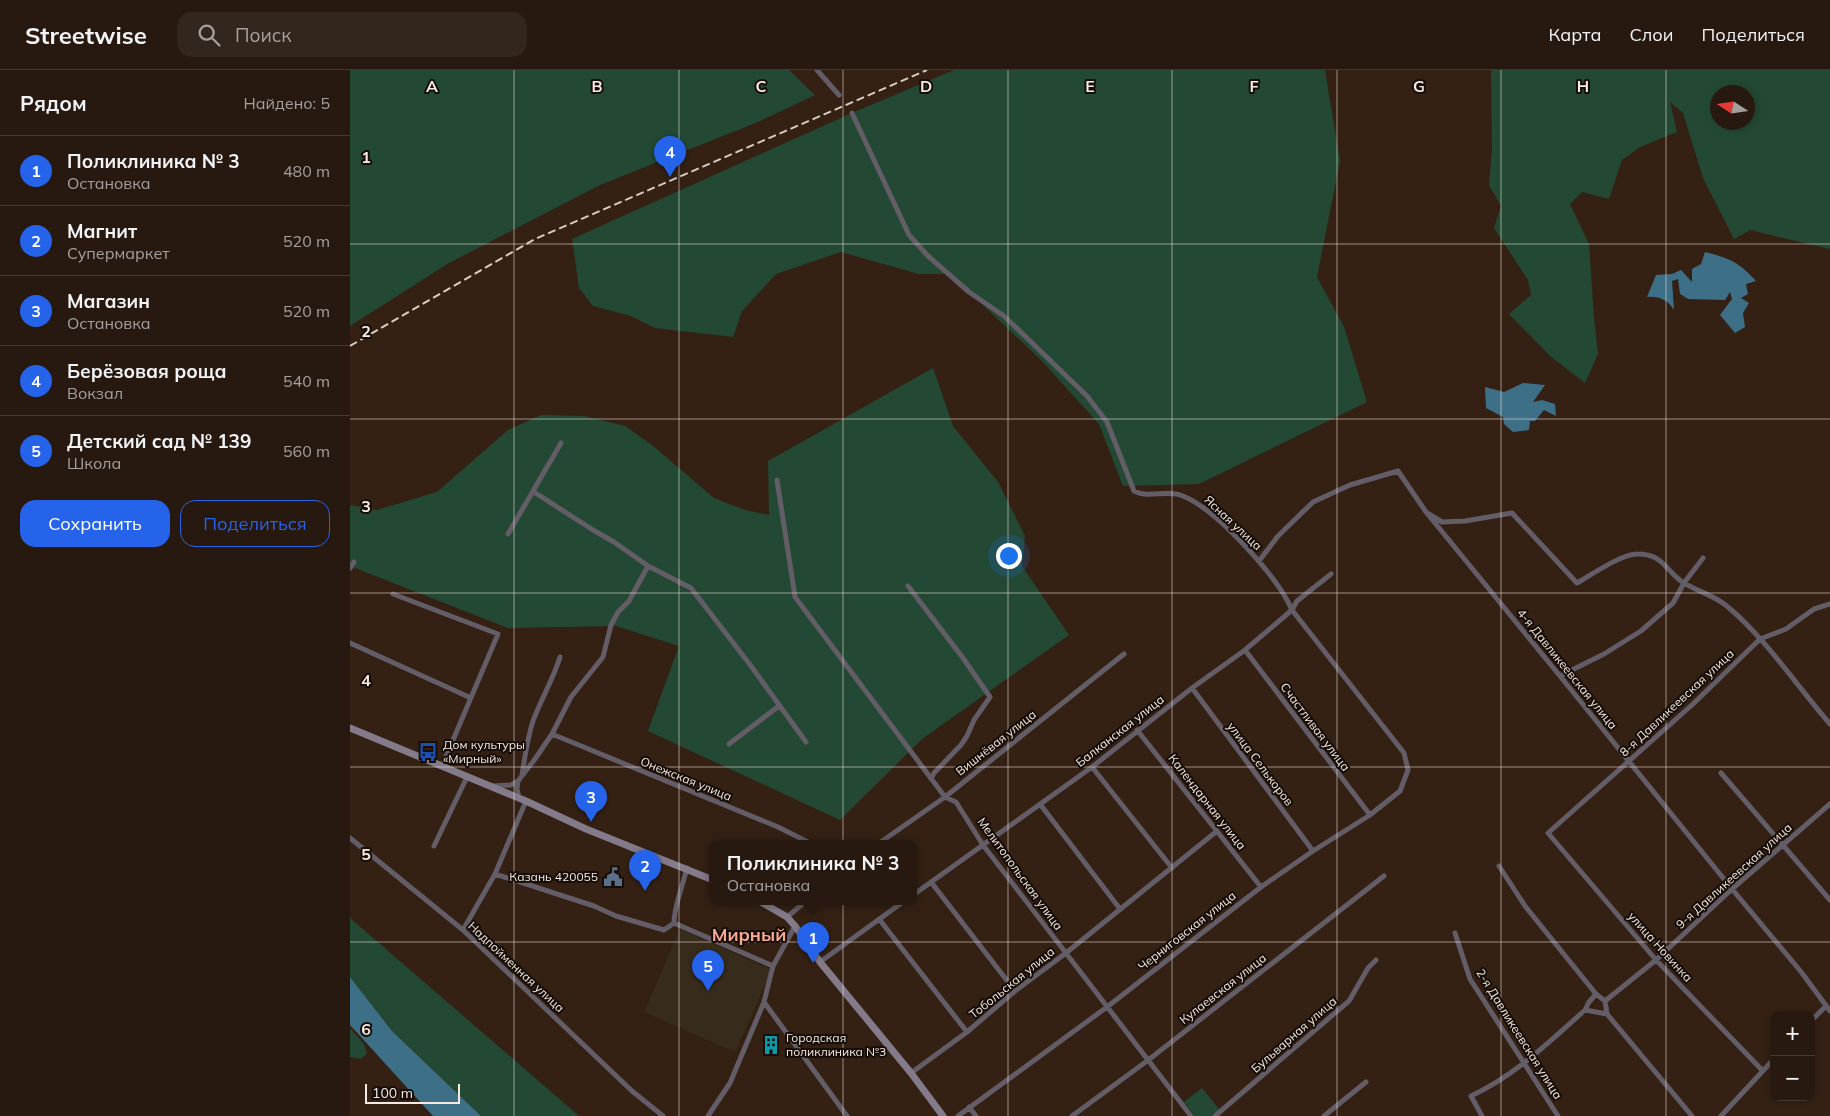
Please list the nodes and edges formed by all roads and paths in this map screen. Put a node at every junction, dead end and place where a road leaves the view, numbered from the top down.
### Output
1 (818, 70) edge
2 (839, 95) dead end
3 (852, 113) dead end
4 (561, 443) dead end
5 (777, 480) dead end
6 (534, 492) junction
7 (1426, 512) junction
8 (508, 534) dead end
9 (1703, 558) dead end
10 (1259, 561) junction
11 (354, 562) dead end
12 (648, 566) junction
13 (350, 568) edge
14 (1331, 574) dead end
15 (1684, 583) junction
16 (908, 586) dead end
17 (393, 594) dead end
18 (1830, 604) edge
19 (1292, 610) junction
20 (1760, 639) junction
21 (350, 643) edge
22 (1245, 650) junction
23 (1124, 654) dead end
24 (560, 657) dead end
25 (1560, 676) junction
26 (1192, 688) junction
27 (471, 698) junction
28 (779, 706) junction
29 (1830, 724) edge
30 (350, 728) edge
31 (1137, 730) junction
32 (552, 734) junction
33 (806, 742) dead end
34 (729, 744) dead end
35 (1404, 753) joint
36 (1630, 762) junction
37 (442, 766) junction
38 (1092, 767) junction
39 (1721, 773) dead end
40 (522, 775) junction
41 (467, 777) junction
42 (931, 779) junction
43 (518, 781) junction
44 (488, 785) junction
45 (945, 796) junction
46 (522, 800) junction
47 (1040, 804) junction
48 (1830, 804) edge
49 (1370, 815) junction
50 (1217, 831) junction
51 (1548, 834) joint
52 (350, 838) edge
53 (804, 840) edge
54 (884, 840) edge
55 (983, 845) junction
56 (1782, 845) junction
57 (434, 846) dead end
58 (1313, 851) junction
59 (1498, 866) dead end
60 (687, 868) junction
61 (1172, 868) junction
62 (495, 874) junction
63 (1384, 876) dead end
64 (709, 878) edge
65 (931, 882) junction
66 (1261, 886) junction
67 (1732, 889) junction
68 (917, 892) edge
69 (1830, 900) edge
70 (766, 905) edge
71 (801, 905) edge
72 (899, 905) edge
73 (1120, 909) junction
74 (787, 917) junction
75 (880, 919) junction
76 (674, 923) junction
77 (795, 926) junction
78 (463, 930) junction
79 (1455, 933) dead end
80 (1066, 953) junction
81 (1376, 960) dead end
82 (1656, 960) junction
83 (820, 962) junction
84 (773, 966) junction
85 (1015, 991) junction
86 (1596, 994) junction
87 (1605, 1001) junction
88 (764, 1002) junction
89 (1107, 1007) junction
90 (1828, 1008) edge
91 (1585, 1010) junction
92 (1607, 1014) junction
93 (1815, 1018) edge
94 (967, 1032) junction
95 (1147, 1061) junction
96 (1770, 1063) edge
97 (1524, 1064) junction
98 (1762, 1070) junction
99 (911, 1073) junction
100 (1366, 1082) dead end
101 (969, 1107) junction
102 (663, 1116) edge
103 (708, 1116) edge
104 (847, 1116) edge
105 (943, 1116) edge
106 (958, 1116) edge
107 (976, 1116) edge
108 (1072, 1116) edge
109 (1191, 1116) edge
110 (1215, 1116) edge
111 (1324, 1116) edge
112 (1482, 1116) edge
113 (1558, 1116) edge
114 (1692, 1116) edge
115 (1721, 1116) edge

1 - 2 street
3 - 10 street, Ясная улица
4 - 6 street
5 - 42 street, Мелитопольская улица
6 - 8 street
6 - 12 street
7 - 10 street, 4-я Давликеевская улица
7 - 15 street
7 - 25 street, 4-я Давликеевская улица
9 - 15 street
10 - 19 street, Ясная улица
11 - 13 street
12 - 28 street
12 - 32 street
14 - 19 street, Балканская улица
15 - 20 street
15 - 25 street
16 - 42 street
17 - 27 street
18 - 20 street, 8-я Давликеевская улица
19 - 22 street, Балканская улица
19 - 35 street, Ясная улица
20 - 29 street
20 - 36 street, 8-я Давликеевская улица
21 - 27 street
22 - 26 street, Балканская улица
22 - 49 street, Счастливая улица
23 - 45 street, Вишнёвая улица
24 - 40 street
25 - 36 street, 4-я Давликеевская улица
26 - 31 street, Балканская улица
26 - 58 street, улица Селькоров
27 - 37 street
28 - 33 street
28 - 34 street
30 - 37 street
31 - 38 street, Балканская улица
31 - 50 street, Календарная улица
32 - 40 street
32 - 53 street, Онежская улица
35 - 49 street, Черниговская улица
36 - 51 street, 8-я Давликеевская улица
36 - 67 street, 4-я Давликеевская улица
37 - 41 street
38 - 47 street, Балканская улица
38 - 61 street
39 - 56 street
40 - 43 street
41 - 44 street
41 - 57 street
42 - 45 street, Мелитопольская улица
43 - 44 street
43 - 46 street
44 - 46 street
45 - 54 street, Вишнёвая улица
45 - 55 street, Мелитопольская улица
46 - 60 street
46 - 62 street
47 - 55 street, Балканская улица
47 - 73 street
48 - 56 street, 9-я Давликеевская улица
49 - 58 street, Черниговская улица
50 - 61 street, Тобольская улица
50 - 66 street, Календарная улица
51 - 82 street, улица Новинка
52 - 78 street, Надпойменная улица
55 - 65 street, Балканская улица
55 - 80 street, Мелитопольская улица
56 - 67 street, 9-я Давликеевская улица
56 - 69 street
58 - 66 street, Черниговская улица
59 - 86 street
60 - 64 street
60 - 76 street
61 - 73 street, Тобольская улица
62 - 76 street
62 - 78 street
63 - 95 street, Кулаевская улица
65 - 68 street, Балканская улица
65 - 85 street
66 - 89 street, Черниговская улица
67 - 82 street, 9-я Давликеевская улица
67 - 90 street, 4-я Давликеевская улица
70 - 74 street
71 - 74 street
72 - 75 street
73 - 80 street, Тобольская улица
74 - 77 street
75 - 83 street
75 - 94 street
76 - 84 street
77 - 83 street
77 - 84 street
78 - 102 street, Надпойменная улица
79 - 97 street, 2-я Давликеевская улица
80 - 85 street, Тобольская улица
80 - 89 street, Мелитопольская улица
81 - 110 street, Бульварная улица
82 - 87 street, 9-я Давликеевская улица
82 - 98 street, улица Новинка
83 - 99 street
84 - 88 street
85 - 94 street, Тобольская улица
86 - 87 street
86 - 91 street
87 - 92 street
88 - 103 street
88 - 104 street
89 - 95 street, Мелитопольская улица
89 - 101 street, Черниговская улица
90 - 93 street
91 - 92 street
91 - 97 street
92 - 114 street
94 - 99 street, Тобольская улица
95 - 108 street, Кулаевская улица
95 - 109 street, Мелитопольская улица
96 - 98 street
97 - 112 street
97 - 113 street, 2-я Давликеевская улица
98 - 115 street
99 - 105 street
100 - 111 street
101 - 106 street, Черниговская улица
101 - 107 street

